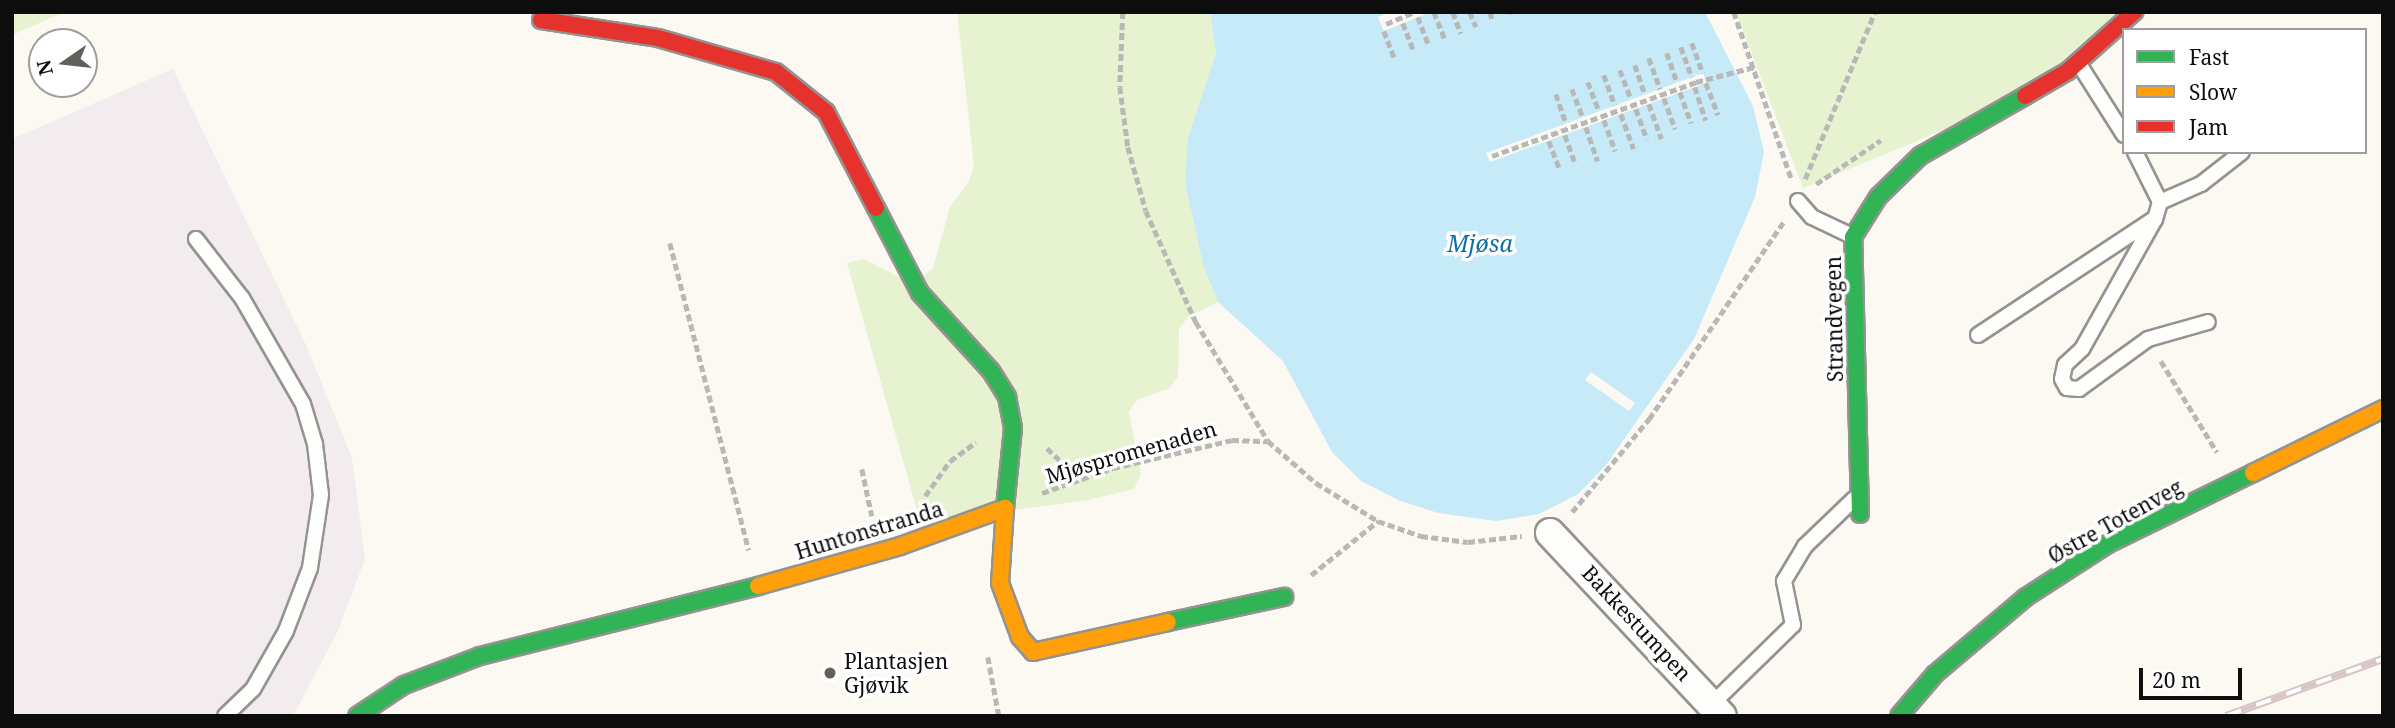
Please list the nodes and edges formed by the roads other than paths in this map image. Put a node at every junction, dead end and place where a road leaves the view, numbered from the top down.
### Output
1 (2134, 12) edge
2 (541, 20) dead end
3 (2078, 63) junction
4 (2122, 132) edge
5 (2136, 154) edge
6 (2239, 154) edge
7 (1798, 201) road end
8 (2160, 202) junction
9 (2155, 219) junction
10 (1853, 237) junction
11 (196, 239) dead end
12 (2208, 321) dead end
13 (1978, 335) dead end
14 (2383, 410) edge
15 (1859, 494) junction
16 (1006, 508) junction
17 (1860, 514) dead end
18 (1550, 533) road end
19 (1284, 597) road end
20 (1717, 710) edge
21 (225, 716) edge
22 (357, 716) edge
23 (1899, 716) edge

1 - 3 street, Strandvegen
2 - 16 street
3 - 4 lane
3 - 10 street, Strandvegen
5 - 8 lane
6 - 8 lane
7 - 10 lane
8 - 9 lane
9 - 12 lane
9 - 13 lane
10 - 15 street, Strandvegen
11 - 21 lane
14 - 23 street, Østre Totenveg
15 - 17 street, Strandvegen
15 - 20 lane
16 - 19 street
16 - 22 street, Huntonstranda
18 - 20 street, Bakkestumpen

